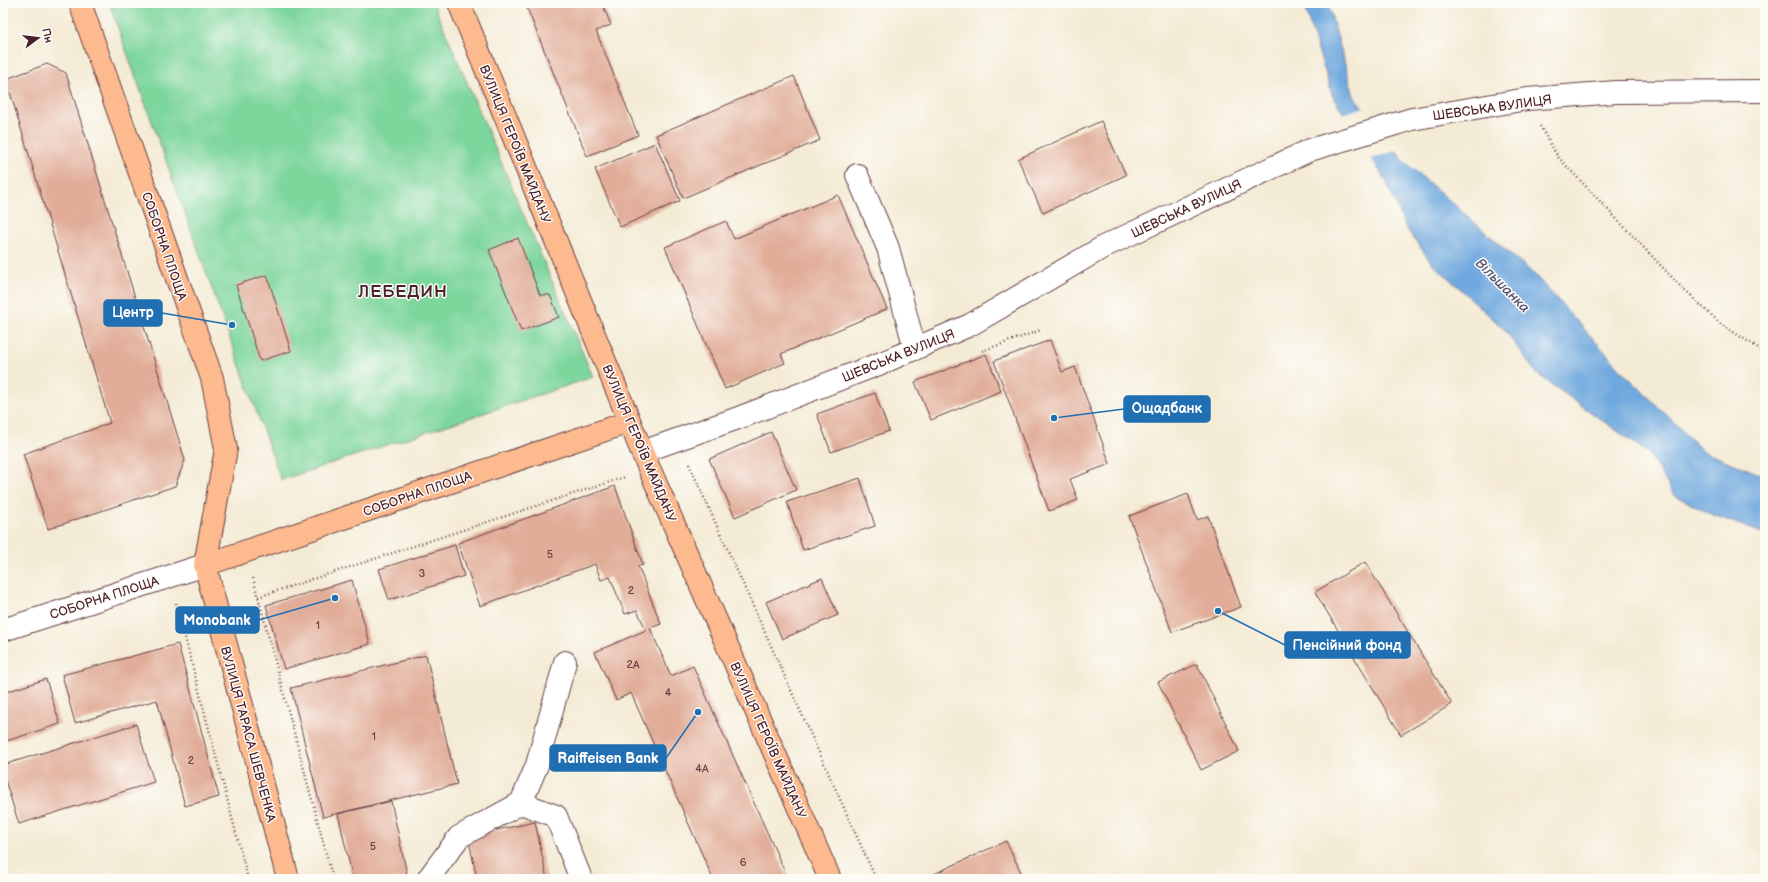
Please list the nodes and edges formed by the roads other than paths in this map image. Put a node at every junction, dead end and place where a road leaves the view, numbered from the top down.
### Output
1 (80, 3) edge
2 (458, 3) edge
3 (1765, 91) edge
4 (857, 175) dead end
5 (915, 349) junction
6 (630, 422) junction
7 (646, 461) junction
8 (205, 565) junction
9 (3, 630) edge
10 (565, 662) dead end
11 (520, 803) junction
12 (288, 879) edge
13 (428, 879) edge
14 (582, 879) edge
15 (830, 879) edge

1 - 8 main road, СОБОРНА ПЛОЩА
2 - 6 main road, ВУЛИЦЯ ГЕРОЇВ МАЙДАНУ
3 - 5 street, ШЕВСЬКА ВУЛИЦЯ
4 - 5 street
5 - 7 street, ШЕВСЬКА ВУЛИЦЯ
6 - 7 main road, ВУЛИЦЯ ГЕРОЇВ МАЙДАНУ
6 - 8 main road, СОБОРНА ПЛОЩА
7 - 15 main road, ВУЛИЦЯ ГЕРОЇВ МАЙДАНУ
8 - 9 street, СОБОРНА ПЛОЩА
8 - 12 main road, ВУЛИЦЯ ТАРАСА ШЕВЧЕНКА
10 - 11 street
11 - 13 street
11 - 14 street

